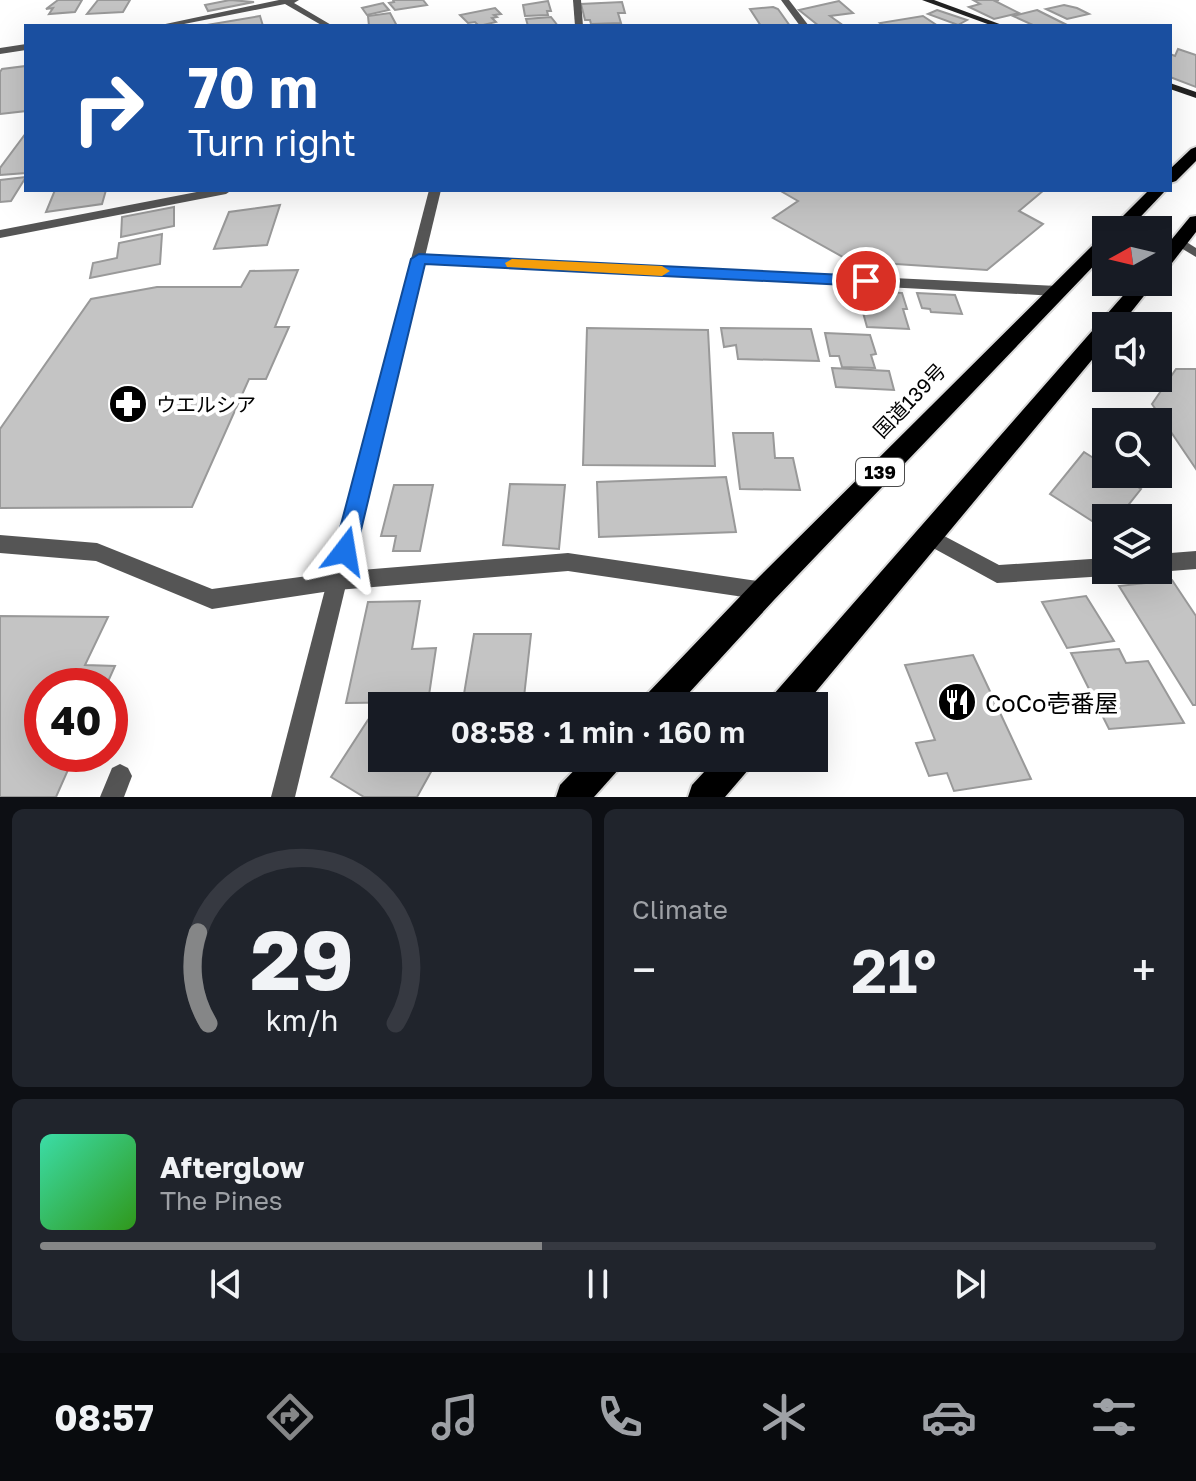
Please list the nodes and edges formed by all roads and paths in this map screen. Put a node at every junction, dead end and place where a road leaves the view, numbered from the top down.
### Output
1 (577, 0) edge
2 (785, 0) edge
3 (926, 0) edge
4 (288, 1) edge
5 (170, 24) edge
6 (326, 24) edge
7 (579, 24) edge
8 (803, 24) edge
9 (995, 24) edge
10 (24, 47) edge
11 (1, 50) edge
12 (1172, 87) edge
13 (1196, 95) edge
14 (1196, 152) edge
15 (1172, 176) edge
16 (216, 192) edge
17 (435, 192) edge
18 (1156, 192) edge
19 (1132, 216) edge
20 (1196, 221) edge
21 (0, 234) edge
22 (1180, 242) junction
23 (1172, 251) edge
24 (1196, 253) edge
25 (1092, 256) edge
26 (419, 259) junction
27 (1057, 291) junction
28 (1134, 296) edge
29 (1121, 312) edge
30 (1092, 346) edge
31 (931, 537) junction
32 (0, 544) edge
33 (1196, 560) edge
34 (1172, 562) edge
35 (1092, 568) edge
36 (337, 581) junction
37 (764, 591) junction
38 (670, 692) edge
39 (796, 692) edge
40 (595, 772) edge
41 (726, 772) edge
42 (283, 797) edge
43 (572, 797) edge
44 (704, 797) edge

1 - 7 street
2 - 8 street
3 - 9 main road
4 - 5 street
4 - 6 street
10 - 11 street
12 - 13 main road
14 - 15 highway
16 - 21 street
17 - 26 street
18 - 19 highway
20 - 22 highway
22 - 23 highway
22 - 24 lane
25 - 27 highway, 国道139号 / 139
26 - 27 street
26 - 36 street
27 - 37 highway, 国道139号 / 139
28 - 29 highway
30 - 31 highway
31 - 35 street
31 - 39 highway
32 - 36 street
33 - 34 street
36 - 37 street
36 - 42 street
37 - 38 highway, 国道139号 / 139
40 - 43 highway
41 - 44 highway

